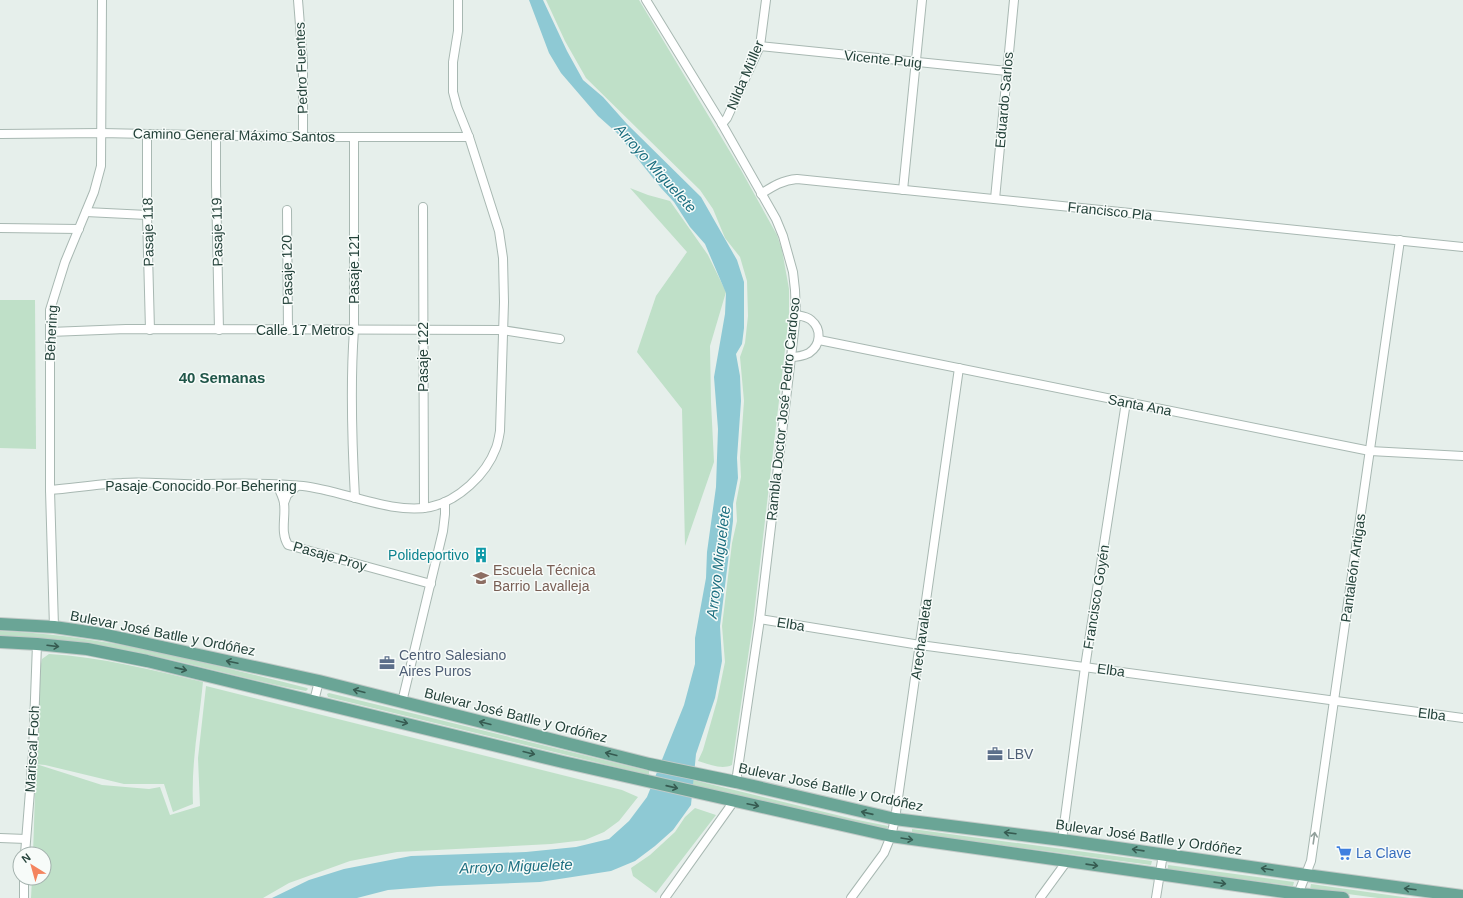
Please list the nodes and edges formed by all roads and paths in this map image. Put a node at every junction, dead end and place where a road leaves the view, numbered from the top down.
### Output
1 (102, 0) edge
2 (298, 0) edge
3 (458, 0) edge
4 (646, 0) edge
5 (766, 0) edge
6 (922, 0) edge
7 (1014, 0) edge
8 (760, 46) junction
9 (917, 62) junction
10 (1007, 71) junction
11 (722, 124) junction
12 (101, 133) junction
13 (0, 134) edge
14 (147, 134) junction
15 (216, 135) junction
16 (303, 137) junction
17 (354, 137) junction
18 (469, 137) junction
19 (903, 190) junction
20 (761, 194) junction
21 (995, 199) junction
22 (423, 207) dead end
23 (287, 210) dead end
24 (86, 212) junction
25 (147, 214) junction
26 (0, 228) edge
27 (79, 229) junction
28 (1400, 240) junction
29 (1463, 246) edge
30 (796, 315) junction
31 (150, 330) junction
32 (219, 330) junction
33 (288, 330) junction
34 (354, 330) junction
35 (423, 330) junction
36 (502, 330) junction
37 (50, 332) junction
38 (560, 339) dead end
39 (818, 340) junction
40 (790, 357) junction
41 (959, 368) junction
42 (1126, 402) junction
43 (1370, 451) junction
44 (1463, 456) edge
45 (277, 485) junction
46 (297, 486) junction
47 (50, 490) junction
48 (355, 498) junction
49 (445, 502) junction
50 (284, 503) junction
51 (424, 508) junction
52 (430, 584) junction
53 (760, 619) junction
54 (0, 624) edge
55 (54, 627) junction
56 (0, 642) edge
57 (37, 644) junction
58 (920, 644) junction
59 (1085, 667) junction
60 (319, 681) junction
61 (314, 700) junction
62 (1334, 701) junction
63 (402, 702) junction
64 (1463, 718) edge
65 (736, 782) junction
66 (734, 801) junction
67 (895, 819) junction
68 (891, 836) junction
69 (0, 838) edge
70 (26, 839) junction
71 (1062, 840) junction
72 (26, 846) edge
73 (1163, 854) junction
74 (1067, 861) junction
75 (1160, 874) junction
76 (1306, 875) junction
77 (24, 886) edge
78 (667, 895) edge
79 (1298, 896) edge
80 (1463, 896) edge
81 (24, 898) edge
82 (677, 898) edge
83 (851, 898) edge
84 (1040, 898) edge
85 (1156, 898) edge
86 (1343, 898) edge

1 - 12 street, Behering
2 - 16 street, Pedro Fuentes
3 - 18 street, Pasaje Conocido Por Behering
4 - 11 street, Rambla Doctor José Pedro Cardoso
5 - 8 street, Nilda Müller
6 - 9 street
7 - 10 street, Eduardo Sarlos
8 - 9 street, Vicente Puig
8 - 11 street, Nilda Müller
9 - 10 street, Vicente Puig
9 - 19 street
10 - 21 street, Eduardo Sarlos
11 - 20 street, Rambla Doctor José Pedro Cardoso
12 - 13 street, Camino General Máximo Santos
12 - 14 street, Camino General Máximo Santos
12 - 24 street, Behering
14 - 15 street, Camino General Máximo Santos
14 - 25 street, Pasaje 118
15 - 16 street, Camino General Máximo Santos
15 - 32 street, Pasaje 119
16 - 17 street, Camino General Máximo Santos
17 - 18 street, Camino General Máximo Santos
17 - 34 street, Pasaje 121
18 - 36 street, Pasaje Conocido Por Behering
19 - 20 street, Francisco Pla
19 - 21 street, Francisco Pla
20 - 30 street, Rambla Doctor José Pedro Cardoso
21 - 28 street, Francisco Pla
22 - 35 street, Pasaje 122
23 - 33 street, Pasaje 120
24 - 25 street
24 - 27 street, Behering
25 - 31 street, Pasaje 118
26 - 27 street
27 - 37 street, Behering
28 - 29 street, Francisco Pla
28 - 43 street, Pantaleón Artigas
30 - 39 street
30 - 40 street, Rambla Doctor José Pedro Cardoso
31 - 32 street, Calle 17 Metros
31 - 37 street, Calle 17 Metros
32 - 33 street, Calle 17 Metros
33 - 34 street, Calle 17 Metros
34 - 35 street, Calle 17 Metros
34 - 48 street, Pasaje 121
35 - 36 street, Calle 17 Metros
35 - 51 street, Pasaje 122
36 - 38 street, Calle 17 Metros
36 - 49 street, Pasaje Conocido Por Behering
37 - 47 street, Behering
39 - 40 street
39 - 41 street, Santa Ana
40 - 53 street, Rambla Doctor José Pedro Cardoso
41 - 42 street, Santa Ana
41 - 58 street, Arechavaleta
42 - 43 street, Santa Ana
42 - 59 street, Francisco Goyén
43 - 44 street, Santa Ana
43 - 62 street, Pantaleón Artigas
45 - 46 street, Pasaje Conocido Por Behering
45 - 47 street, Pasaje Conocido Por Behering
45 - 50 street, Pasaje Proy
46 - 48 street, Pasaje Conocido Por Behering
46 - 50 street
47 - 55 street, Behering
48 - 51 street, Pasaje Conocido Por Behering
49 - 51 street, Pasaje Conocido Por Behering
49 - 52 street
50 - 52 street, Pasaje Proy
52 - 63 street
53 - 58 street, Elba
53 - 65 street, Rambla Doctor José Pedro Cardoso
54 - 55 main road, Bulevar José Batlle y Ordóñez
60 -> 55 main road, Bulevar José Batlle y Ordóñez
56 - 57 main road
57 -> 61 main road
57 - 70 street, Mariscal Foch
58 - 59 street, Elba
58 - 67 street, Arechavaleta
59 - 62 street, Elba
59 - 71 street, Francisco Goyén
60 - 61 street
63 -> 60 main road, Bulevar José Batlle y Ordóñez
61 -> 66 main road
62 - 64 street, Elba
76 -> 62 street, Pantaleón Artigas
65 -> 63 main road, Bulevar José Batlle y Ordóñez
67 -> 65 main road, Bulevar José Batlle y Ordóñez
66 -> 68 main road
66 - 78 street
67 - 68 street, Arechavaleta
71 -> 67 main road, Bulevar José Batlle y Ordóñez
68 -> 74 main road
68 - 83 street, Arechavaleta
69 - 70 street
70 - 72 street, Mariscal Foch
73 -> 71 main road, Bulevar José Batlle y Ordóñez
73 - 75 street
76 -> 73 main road, Bulevar José Batlle y Ordóñez
74 -> 75 main road
74 - 84 street
75 -> 79 main road
75 - 85 street
76 - 79 street, Pantaleón Artigas
80 -> 76 main road, Bulevar José Batlle y Ordóñez
77 - 81 street
78 - 82 street
79 - 86 main road

